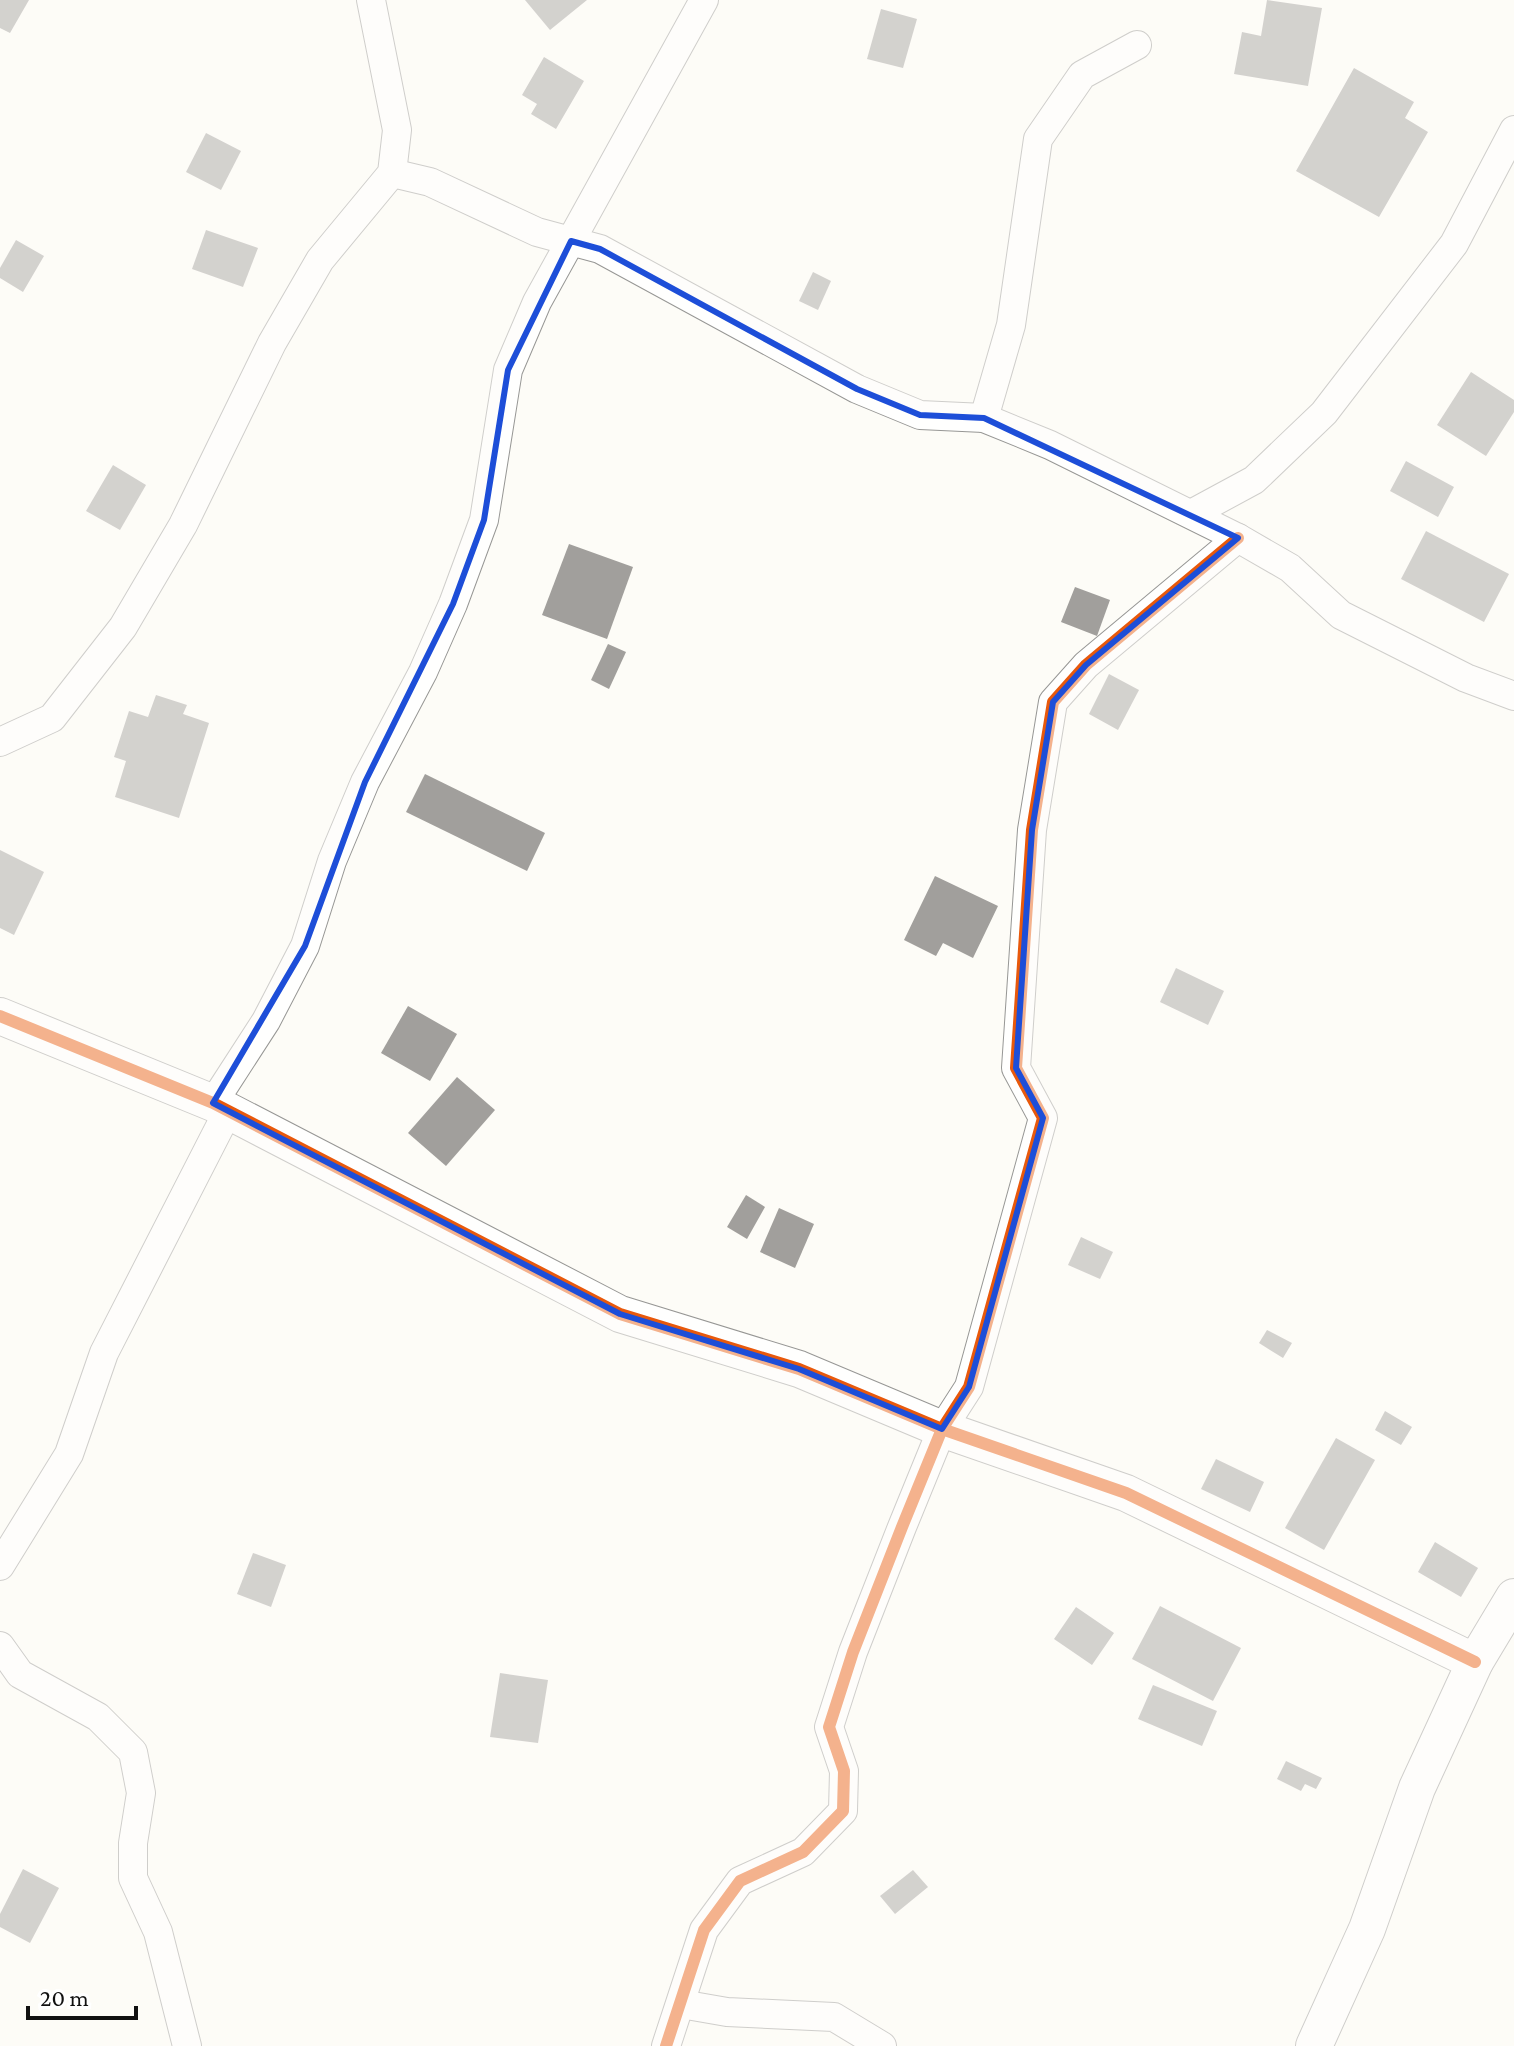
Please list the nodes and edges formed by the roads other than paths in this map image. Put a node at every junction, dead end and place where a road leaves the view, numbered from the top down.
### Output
1 (371, 0) edge
2 (704, 0) edge
3 (1137, 45) dead end
4 (1514, 130) edge
5 (392, 173) junction
6 (571, 241) junction
7 (984, 418) junction
8 (1193, 513) junction
9 (1238, 538) junction
10 (1514, 696) edge
11 (0, 742) edge
12 (0, 1016) edge
13 (221, 1107) junction
14 (942, 1429) junction
15 (0, 1566) edge
16 (1512, 1603) edge
17 (0, 1646) edge
18 (1475, 1662) junction
19 (681, 2004) junction
20 (187, 2046) edge
21 (666, 2046) edge
22 (882, 2046) edge
23 (1314, 2046) edge

1 - 5 street
2 - 6 street
3 - 7 street
4 - 8 street
5 - 6 street
5 - 11 street
6 - 7 street
6 - 13 street
7 - 8 street
8 - 9 street
9 - 10 street
9 - 14 street
12 - 13 street
13 - 14 street
13 - 15 street
14 - 18 street
14 - 19 street
16 - 18 street
17 - 20 street
18 - 23 street
19 - 21 street
19 - 22 street

